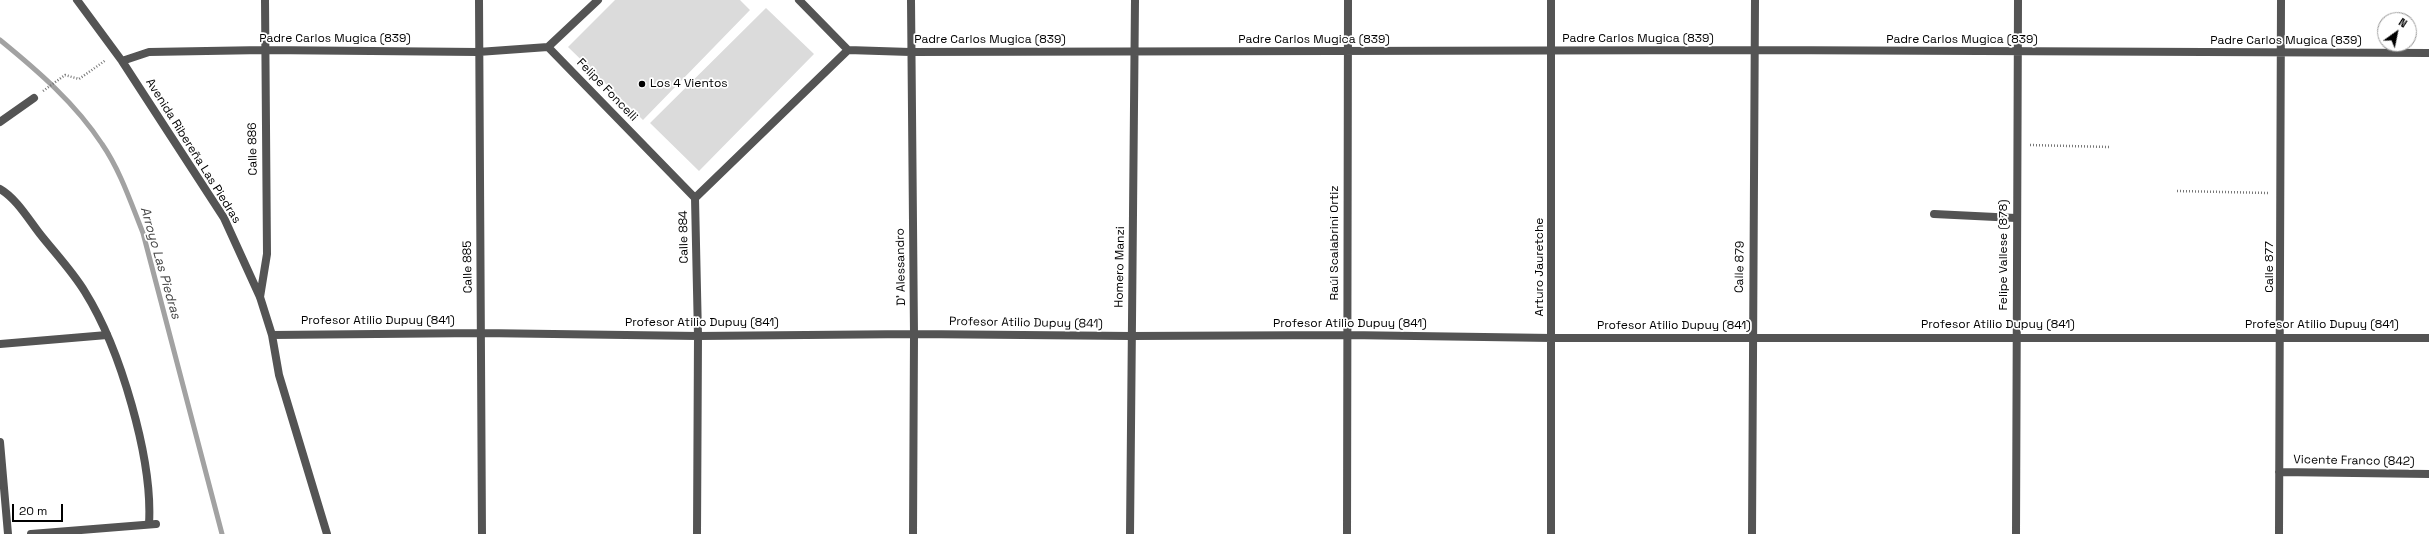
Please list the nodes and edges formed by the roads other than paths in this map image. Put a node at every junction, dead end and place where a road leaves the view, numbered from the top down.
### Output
1 (77, 0) edge
2 (265, 0) edge
3 (479, 0) edge
4 (598, 0) edge
5 (799, 0) edge
6 (911, 0) edge
7 (1135, 0) edge
8 (1348, 0) edge
9 (1551, 0) edge
10 (1755, 0) edge
11 (2018, 0) edge
12 (2281, 0) edge
13 (548, 47) junction
14 (264, 50) junction
15 (848, 50) junction
16 (1754, 50) junction
17 (478, 52) junction
18 (910, 52) junction
19 (1135, 52) junction
20 (1348, 52) junction
21 (1551, 52) junction
22 (2018, 52) junction
23 (2281, 53) junction
24 (2429, 53) edge
25 (122, 61) junction
26 (34, 98) road end
27 (0, 122) edge
28 (0, 189) edge
29 (695, 198) junction
30 (1934, 214) dead end
31 (2016, 218) junction
32 (260, 298) junction
33 (481, 333) junction
34 (914, 334) junction
35 (107, 335) junction
36 (272, 335) junction
37 (1347, 335) junction
38 (698, 336) junction
39 (1131, 336) junction
40 (1752, 337) junction
41 (2016, 337) junction
42 (2282, 337) junction
43 (1552, 338) junction
44 (2429, 338) edge
45 (0, 344) edge
46 (0, 442) edge
47 (2279, 472) junction
48 (2429, 474) edge
49 (115, 531) edge
50 (8, 534) edge
51 (31, 534) edge
52 (327, 534) edge
53 (482, 534) edge
54 (697, 534) edge
55 (913, 534) edge
56 (1130, 534) edge
57 (1347, 534) edge
58 (1551, 534) edge
59 (1752, 534) edge
60 (2016, 534) edge
61 (2279, 534) edge

1 - 25 street, Avenida Ribereña Las Piedras
2 - 14 street, Calle 886
3 - 17 street, Calle 885
4 - 13 street
5 - 15 street
6 - 18 street, D' Alessandro
7 - 19 street, Homero Manzi
8 - 20 street, Raúl Scalabrini Ortiz
9 - 21 street, Arturo Jauretche
10 - 16 street, Calle 879
11 - 22 street, Felipe Vallese (878)
12 - 23 street, Calle 877
13 - 17 street, Padre Carlos Mugica (839)
13 - 29 street, Felipe Foncelli
14 - 17 street, Padre Carlos Mugica (839)
14 - 25 street, Padre Carlos Mugica (839)
14 - 32 street, Calle 886
15 - 18 street, Padre Carlos Mugica (839)
15 - 29 street, Calle 884
16 - 21 street, Padre Carlos Mugica (839)
16 - 22 street, Padre Carlos Mugica (839)
16 - 40 street, Calle 879
17 - 33 street, Calle 885
18 - 19 street, Padre Carlos Mugica (839)
18 - 34 street, D' Alessandro
19 - 20 street, Padre Carlos Mugica (839)
19 - 39 street, Homero Manzi
20 - 21 street, Padre Carlos Mugica (839)
20 - 37 street, Raúl Scalabrini Ortiz
21 - 43 street, Arturo Jauretche
22 - 23 street, Padre Carlos Mugica (839)
22 - 31 street, Felipe Vallese (878)
23 - 24 street, Padre Carlos Mugica (839)
23 - 42 street, Calle 877
25 - 32 street, Avenida Ribereña Las Piedras
26 - 27 street
28 - 35 street
29 - 38 street, Calle 884
30 - 31 street
31 - 41 street, Felipe Vallese (878)
32 - 36 street, Avenida Ribereña Las Piedras
33 - 36 street, Profesor Atilio Dupuy (841)
33 - 38 street, Profesor Atilio Dupuy (841)
33 - 53 street, Calle 885
34 - 38 street, Profesor Atilio Dupuy (841)
34 - 39 street, Profesor Atilio Dupuy (841)
34 - 55 street, D' Alessandro
35 - 45 street
35 - 49 street
36 - 52 street, Avenida Ribereña Las Piedras
37 - 39 street, Profesor Atilio Dupuy (841)
37 - 43 street, Profesor Atilio Dupuy (841)
37 - 57 street, Raúl Scalabrini Ortiz
38 - 54 street, Calle 884
39 - 56 street, Homero Manzi
40 - 41 street, Profesor Atilio Dupuy (841)
40 - 43 street, Profesor Atilio Dupuy (841)
40 - 59 street, Calle 879
41 - 42 street, Profesor Atilio Dupuy (841)
41 - 60 street, Felipe Vallese (878)
42 - 44 street, Profesor Atilio Dupuy (841)
42 - 47 street, Calle 877
43 - 58 street, Arturo Jauretche
46 - 50 street
47 - 48 street, Vicente Franco (842)
47 - 61 street, Calle 877
49 - 51 street

